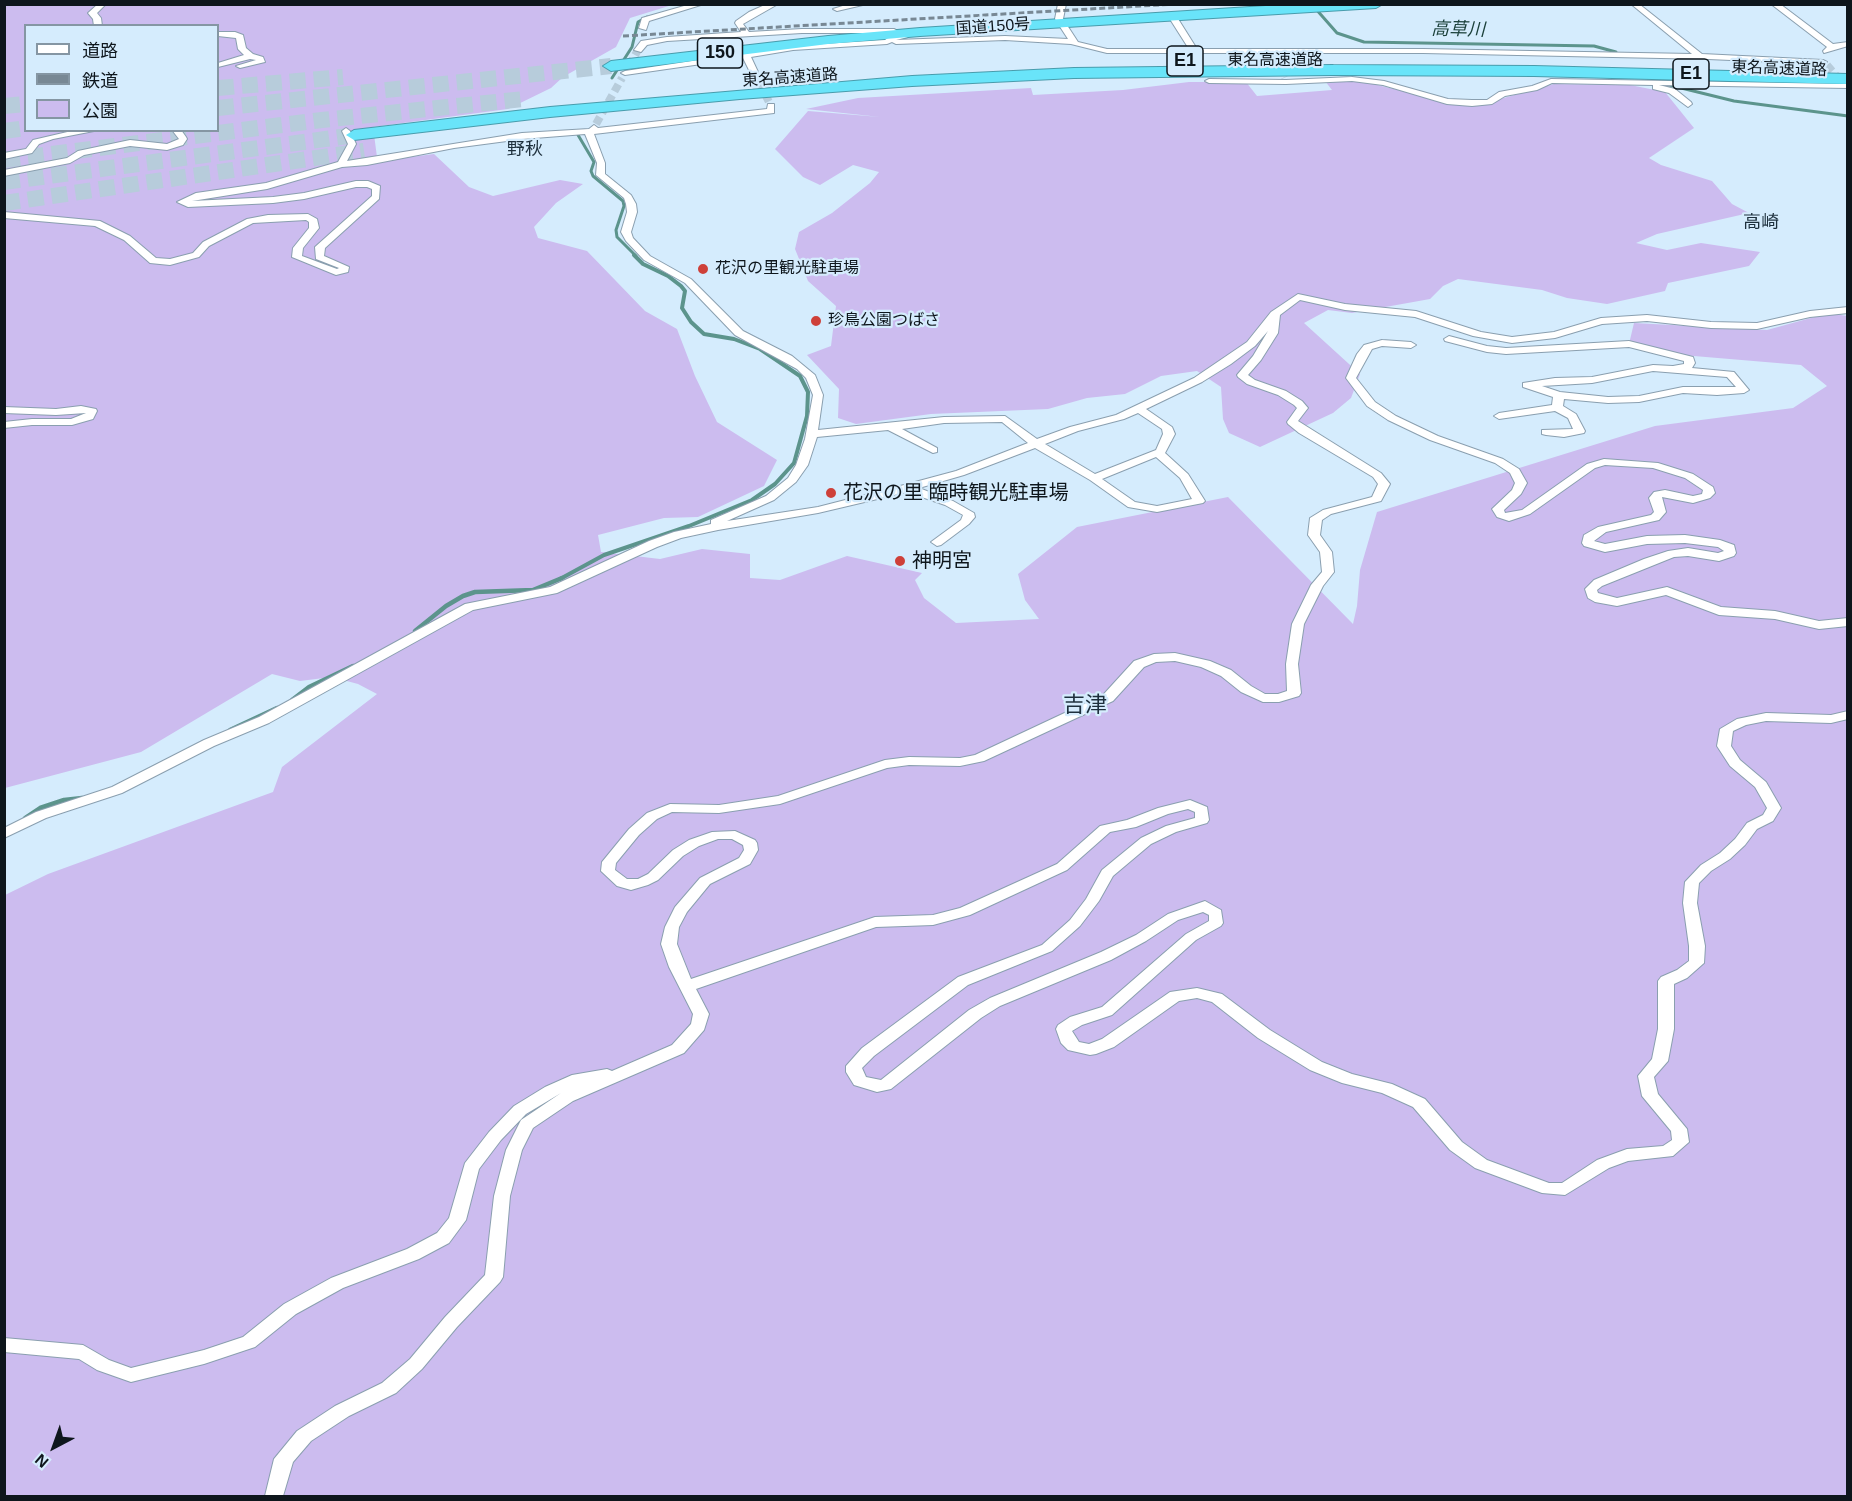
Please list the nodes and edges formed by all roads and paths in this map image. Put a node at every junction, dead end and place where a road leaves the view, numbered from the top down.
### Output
1 (103, 4) edge
2 (701, 4) edge
3 (775, 4) edge
4 (864, 4) edge
5 (1376, 4) edge
6 (1634, 4) edge
7 (1774, 4) edge
8 (1306, 6) edge
9 (837, 9) dead end
10 (1061, 16) edge
11 (1172, 16) junction
12 (98, 24) edge
13 (643, 28) dead end
14 (920, 32) junction
15 (219, 34) edge
16 (746, 34) junction
17 (891, 36) junction
18 (1073, 42) junction
19 (1848, 44) edge
20 (1832, 47) junction
21 (638, 50) tunnel mouth
22 (1194, 50) junction
23 (746, 55) junction
24 (250, 56) junction
25 (598, 56) tunnel mouth
26 (1700, 57) junction
27 (219, 65) edge
28 (219, 70) edge
29 (622, 71) joint
30 (1534, 71) junction
31 (754, 72) tunnel mouth
32 (1209, 81) dead end
33 (1646, 82) junction
34 (1846, 82) edge
35 (535, 98) tunnel mouth
36 (1688, 104) dead end
37 (771, 106) dead end
38 (594, 128) junction
39 (83, 132) edge
40 (178, 132) edge
41 (350, 133) joint
42 (364, 151) tunnel mouth
43 (4, 156) edge
44 (341, 164) junction
45 (4, 173) edge
46 (4, 215) edge
47 (1848, 310) edge
48 (1275, 314) junction
49 (1449, 339) dead end
50 (1411, 345) dead end
51 (1673, 370) junction
52 (1559, 395) junction
53 (1557, 407) junction
54 (1139, 409) junction
55 (4, 410) edge
56 (1499, 416) dead end
57 (4, 425) edge
58 (890, 427) junction
59 (1546, 432) dead end
60 (812, 434) junction
61 (1035, 443) junction
62 (933, 450) dead end
63 (1160, 452) junction
64 (1094, 478) junction
65 (908, 488) junction
66 (760, 499) junction
67 (785, 516) junction
68 (699, 530) junction
69 (937, 542) dead end
70 (1848, 622) edge
71 (1848, 715) edge
72 (4, 834) edge
73 (688, 986) junction
74 (627, 1072) junction
75 (4, 1345) edge
76 (274, 1497) edge

1 - 12 street
2 - 13 street
3 - 16 street
4 - 9 street
5 - 8 highway, 国道150号 / 150
6 - 26 street
7 - 20 street
8 - 10 highway, 国道150号 / 150
8 - 11 highway, 国道150号 / 150
10 - 11 highway, 国道150号 / 150
10 - 14 highway, 国道150号 / 150
10 - 17 highway, 国道150号 / 150
10 - 18 street
11 - 22 street
14 - 17 street
14 - 29 highway, 国道150号 / 150
15 - 24 street
16 - 17 street
16 - 21 street
17 - 18 street
17 - 23 street
17 - 25 highway, 国道150号 / 150
18 - 22 street
19 - 20 street
20 - 26 street
22 - 26 street
23 - 29 street
23 - 31 street
24 - 27 street
24 - 28 street
30 - 34 highway, 東名高速道路 / E1
30 - 41 highway, 東名高速道路 / E1
30 - 42 highway, 東名高速道路 / E1
32 - 33 street
33 - 34 street
33 - 36 street
34 - 35 highway, 東名高速道路 / E1
37 - 38 street
38 - 44 street
38 - 60 street
39 - 43 street
40 - 45 street
41 - 44 street
44 - 46 street
47 - 48 street
48 - 54 street
48 - 73 street
49 - 51 street
50 - 70 street
51 - 52 street
51 - 52 street
52 - 53 street
53 - 56 street
53 - 59 street
54 - 61 street
54 - 63 street
55 - 57 street
58 - 60 street
58 - 61 street
58 - 62 street
60 - 66 street
61 - 64 street
61 - 65 street
63 - 64 street
63 - 64 street
65 - 67 street
65 - 69 street
66 - 67 street
66 - 68 street
67 - 68 street
68 - 72 street
71 - 73 street
73 - 74 street
74 - 75 street
74 - 76 street

